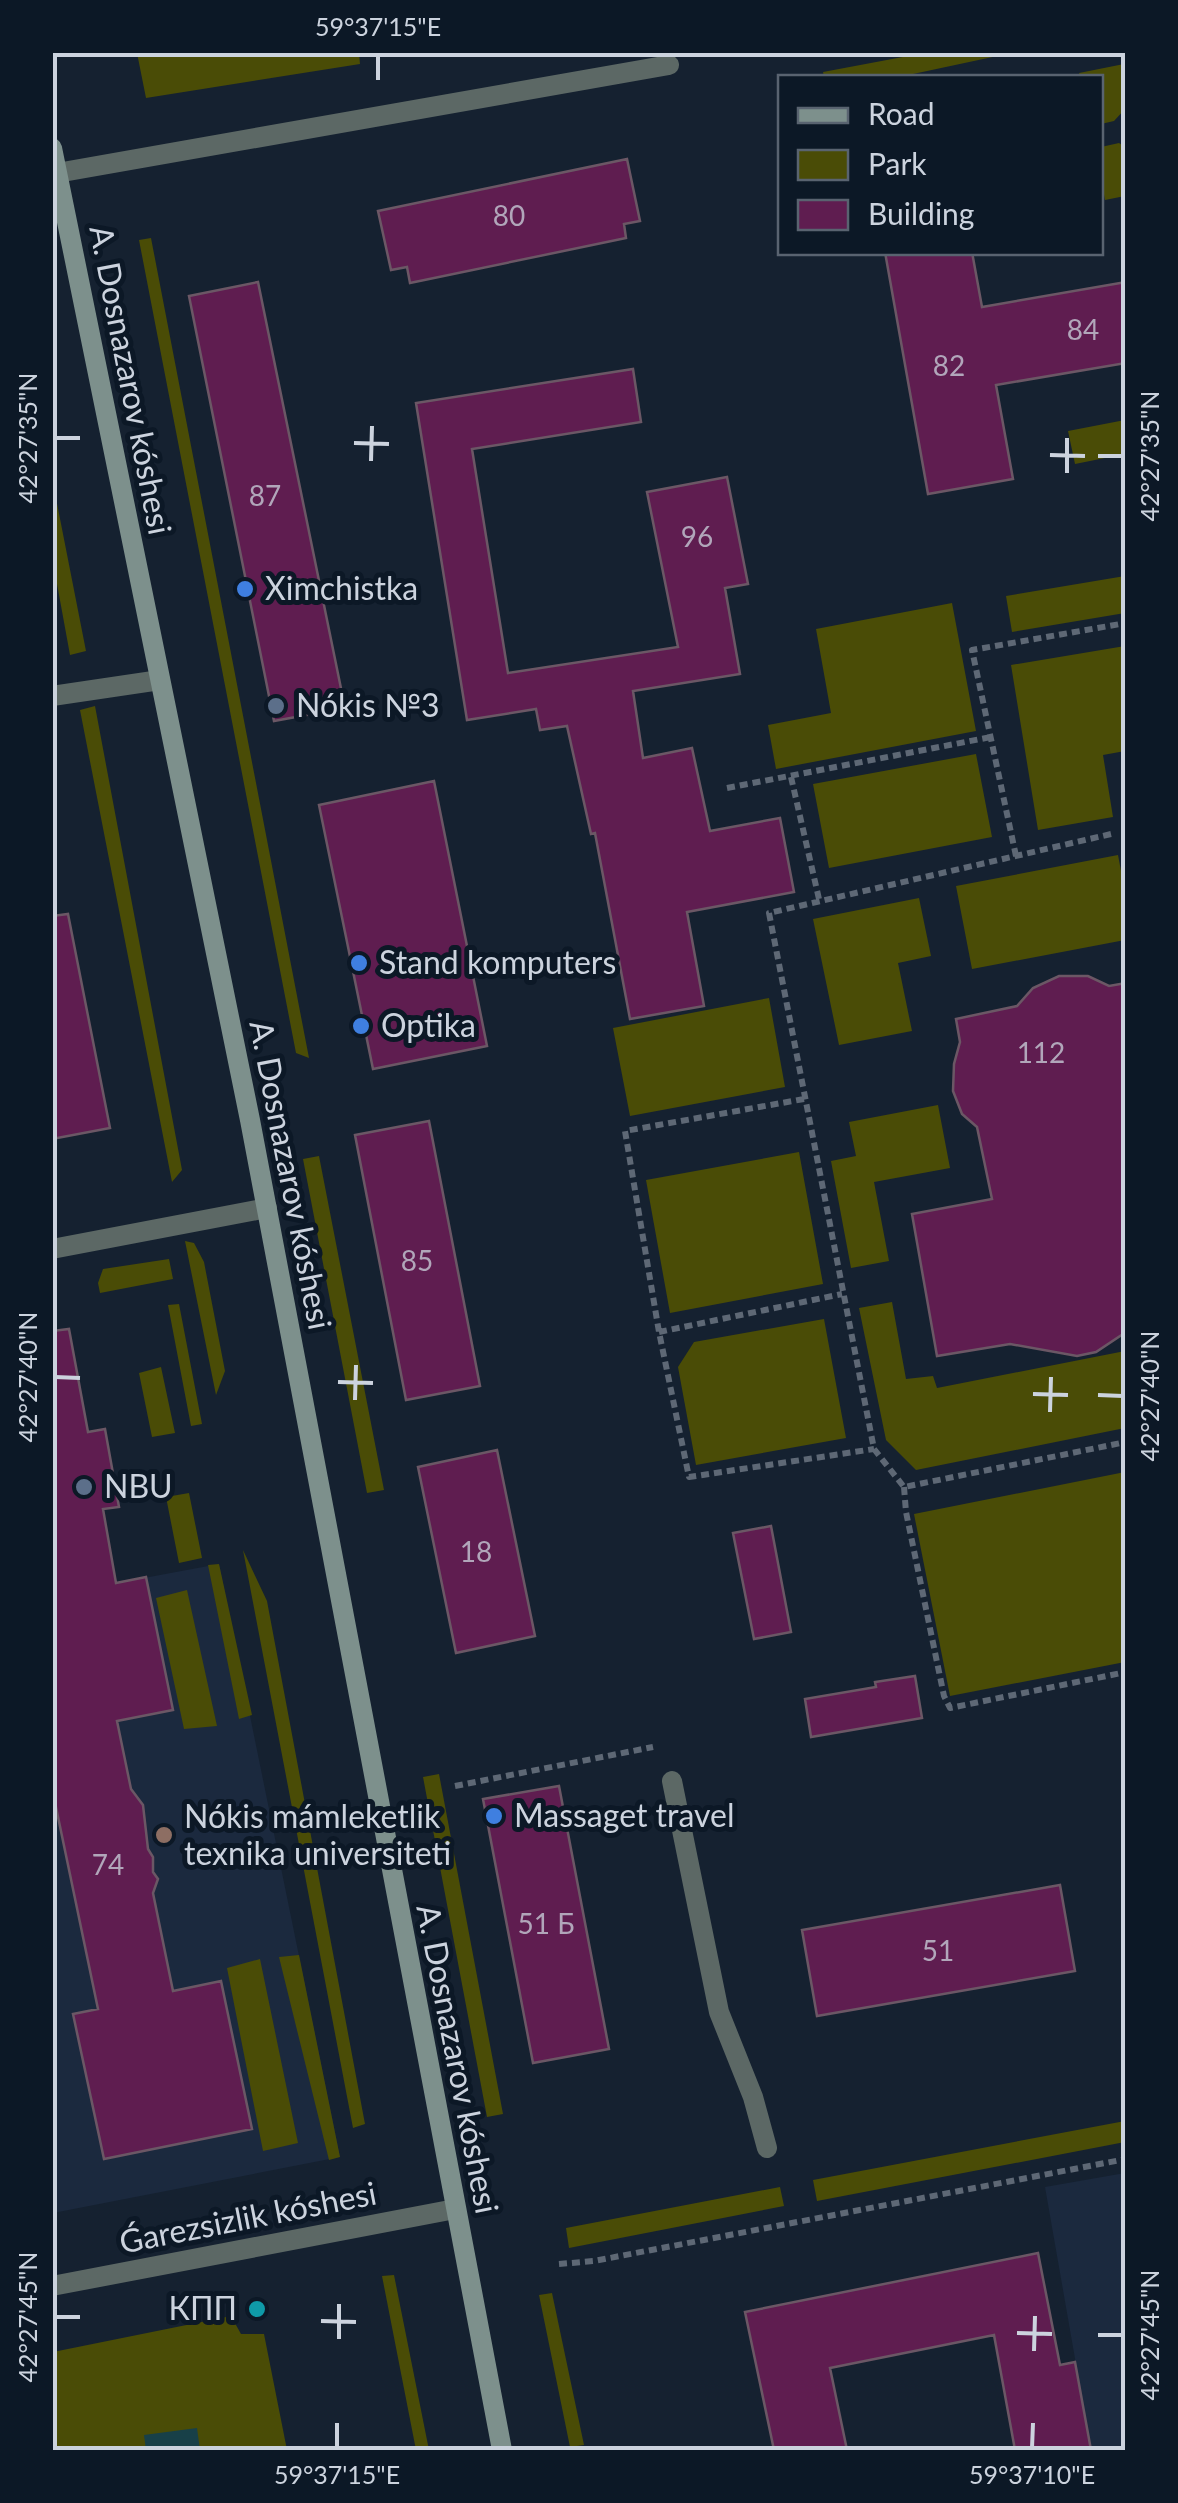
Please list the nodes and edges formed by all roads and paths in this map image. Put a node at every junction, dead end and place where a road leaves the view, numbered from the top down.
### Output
1 (670, 65) dead end
2 (52, 148) edge
3 (55, 173) edge
4 (1126, 623) edge
5 (160, 680) junction
6 (52, 696) edge
7 (991, 737) junction
8 (791, 776) junction
9 (728, 788) dead end
10 (1111, 834) dead end
11 (1016, 856) junction
12 (819, 900) junction
13 (804, 1099) junction
14 (267, 1208) junction
15 (52, 1249) edge
16 (842, 1294) junction
17 (659, 1332) junction
18 (1126, 1442) edge
19 (874, 1449) junction
20 (904, 1487) junction
21 (1126, 1672) edge
22 (653, 1747) dead end
23 (672, 1781) dead end
24 (454, 1786) dead end
25 (767, 2148) dead end
26 (1126, 2158) edge
27 (455, 2209) junction
28 (560, 2264) dead end
29 (52, 2286) edge
30 (502, 2450) edge

1 - 3 street
2 - 3 main road, A. Dosnazarov kóshesi
3 - 5 main road, A. Dosnazarov kóshesi
4 - 7 path
5 - 6 street
5 - 14 main road, A. Dosnazarov kóshesi
7 - 8 path
7 - 11 path
8 - 9 path
8 - 12 path
10 - 11 path
11 - 12 path
12 - 13 path
13 - 16 path
13 - 17 path
14 - 15 street
14 - 27 main road, A. Dosnazarov kóshesi
16 - 17 path
16 - 19 path
17 - 19 path
18 - 20 path
19 - 20 path
20 - 21 path
22 - 24 path
23 - 25 street
26 - 28 path
27 - 29 street, Ǵarezsizlik kóshesi
27 - 30 main road, A. Dosnazarov kóshesi

